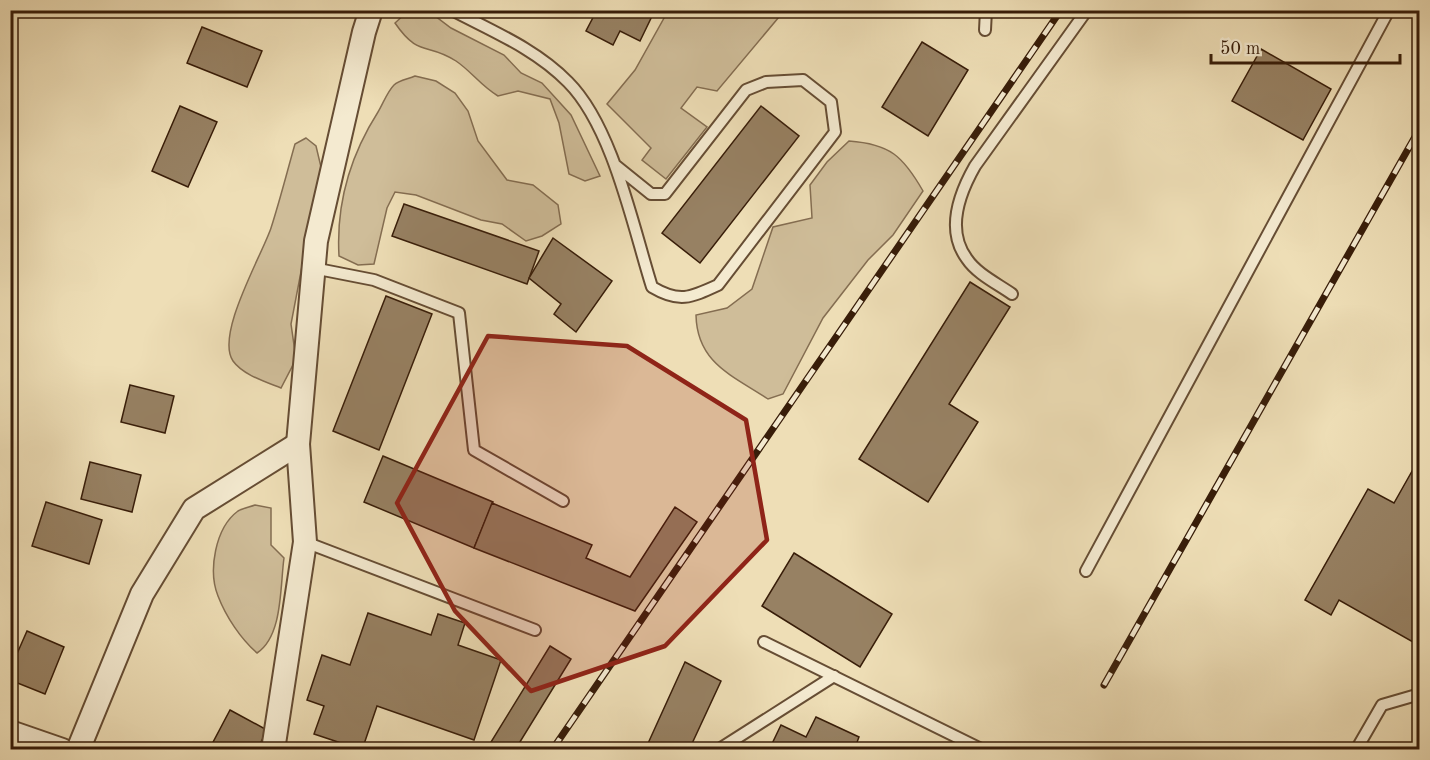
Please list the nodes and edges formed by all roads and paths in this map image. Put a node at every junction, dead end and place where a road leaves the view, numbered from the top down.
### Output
1 (371, 10) edge
2 (452, 10) edge
3 (986, 10) edge
4 (1087, 10) edge
5 (1389, 10) edge
6 (985, 30) dead end
7 (615, 165) junction
8 (313, 268) junction
9 (1012, 294) dead end
10 (298, 444) junction
11 (563, 501) dead end
12 (305, 542) junction
13 (1086, 571) dead end
14 (535, 630) dead end
15 (764, 642) dead end
16 (834, 676) junction
17 (1419, 694) edge
18 (10, 732) edge
19 (62, 750) edge
20 (78, 750) edge
21 (273, 750) edge
22 (718, 750) edge
23 (983, 750) edge
24 (1356, 750) edge

1 - 8 street
2 - 7 lane
3 - 6 lane
4 - 9 lane
5 - 13 lane
7 - 7 lane
8 - 10 street
8 - 11 lane
10 - 12 street
10 - 20 street
12 - 14 lane
12 - 21 street
15 - 16 lane
16 - 22 lane
16 - 23 lane
17 - 24 lane
18 - 19 street

